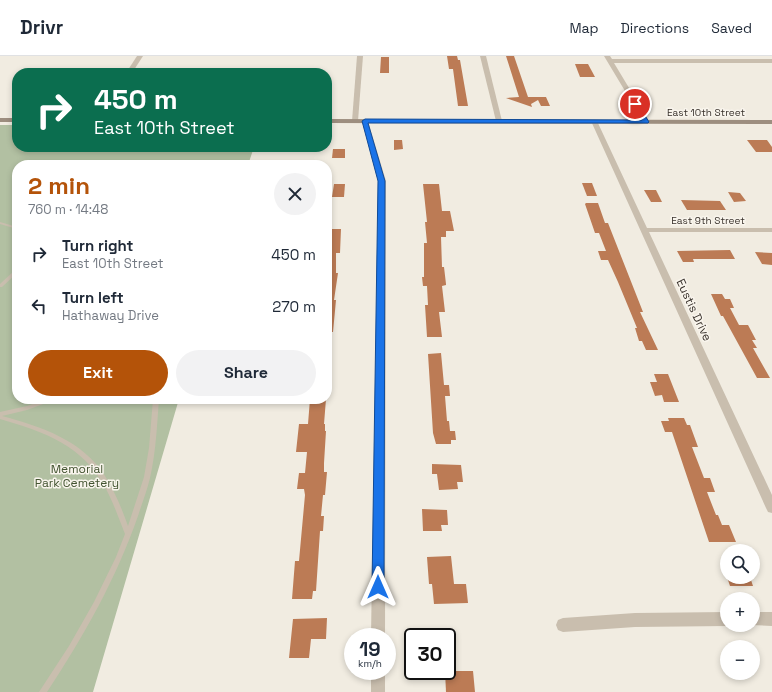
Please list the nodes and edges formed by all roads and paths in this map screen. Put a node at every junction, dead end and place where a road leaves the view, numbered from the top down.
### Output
1 (140, 56) edge
2 (360, 56) edge
3 (483, 56) edge
4 (729, 56) edge
5 (609, 58) edge
6 (733, 61) junction
7 (772, 61) edge
8 (132, 68) edge
9 (0, 120) edge
10 (12, 120) edge
11 (332, 121) edge
12 (360, 121) junction
13 (499, 121) junction
14 (594, 121) junction
15 (646, 122) junction
16 (772, 122) edge
17 (0, 223) edge
18 (12, 227) edge
19 (644, 230) junction
20 (772, 230) edge
21 (12, 275) edge
22 (0, 286) edge
23 (38, 404) edge
24 (156, 404) edge
25 (0, 416) edge
26 (772, 508) edge
27 (128, 534) junction
28 (720, 619) edge
29 (760, 619) edge
30 (772, 619) edge
31 (563, 625) dead end
32 (378, 628) edge
33 (378, 680) edge
34 (43, 692) edge
35 (378, 692) edge

1 - 8 street
2 - 12 street
3 - 13 street
4 - 6 street
5 - 6 street
5 - 15 street
6 - 7 street
9 - 10 main road
11 - 12 main road, East 10th Street
12 - 13 main road, East 10th Street
12 - 32 street
13 - 14 main road, East 10th Street
14 - 15 main road, East 10th Street
14 - 19 street, Eustis Drive
15 - 16 main road, East 10th Street
17 - 18 lane
19 - 20 street, East 9th Street
19 - 26 street, Eustis Drive
21 - 22 lane
23 - 25 lane
24 - 27 lane
25 - 27 lane
27 - 34 lane
28 - 31 street
29 - 30 street
33 - 35 street

